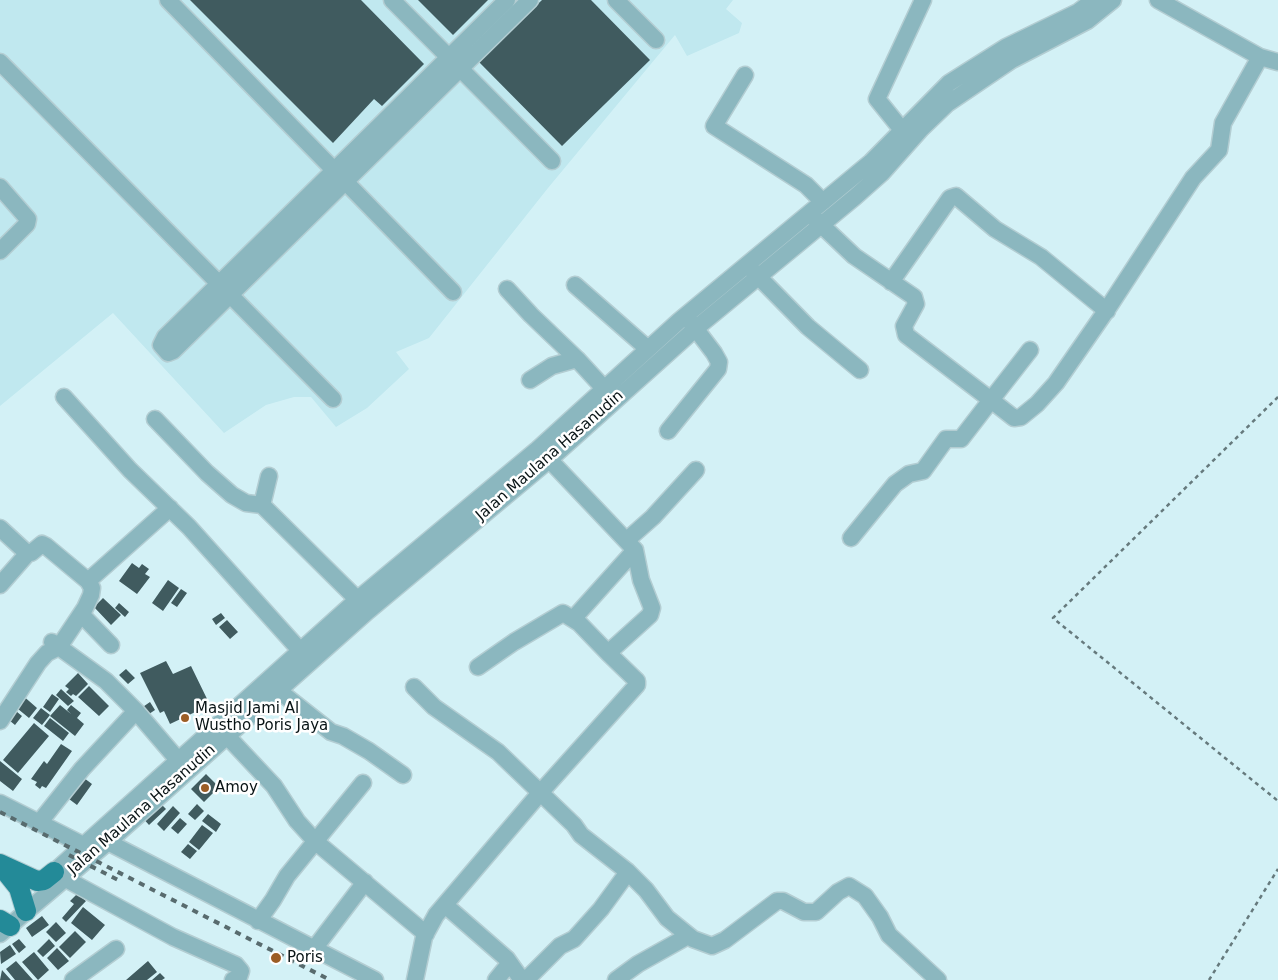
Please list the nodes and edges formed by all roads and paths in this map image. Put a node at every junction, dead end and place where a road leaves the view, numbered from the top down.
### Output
1 (168, 0) edge
2 (392, 0) edge
3 (507, 0) edge
4 (530, 0) edge
5 (616, 0) edge
6 (923, 0) edge
7 (1094, 0) edge
8 (1113, 0) edge
9 (1158, 0) edge
10 (633, 6) edge
11 (656, 40) dead end
12 (1009, 53) junction
13 (1260, 57) junction
14 (0, 62) edge
15 (1278, 62) edge
16 (454, 63) junction
17 (745, 75) dead end
18 (917, 123) junction
19 (902, 130) junction
20 (552, 161) dead end
21 (876, 168) junction
22 (340, 176) junction
23 (0, 187) edge
24 (823, 202) junction
25 (808, 213) junction
26 (821, 224) junction
27 (0, 251) edge
28 (752, 271) junction
29 (891, 282) junction
30 (576, 285) dead end
31 (225, 289) junction
32 (508, 289) dead end
33 (453, 292) dead end
34 (1107, 311) junction
35 (690, 322) junction
36 (640, 342) junction
37 (1030, 350) dead end
38 (581, 363) junction
39 (860, 370) dead end
40 (530, 380) dead end
41 (606, 390) junction
42 (1278, 397) edge
43 (64, 398) dead end
44 (333, 399) dead end
45 (991, 400) junction
46 (155, 419) dead end
47 (668, 431) dead end
48 (544, 455) junction
49 (696, 470) dead end
50 (269, 476) dead end
51 (262, 505) junction
52 (170, 508) junction
53 (2, 534) edge
54 (851, 538) dead end
55 (631, 545) junction
56 (28, 553) junction
57 (88, 581) junction
58 (0, 585) edge
59 (363, 605) junction
60 (81, 614) junction
61 (573, 619) junction
62 (56, 644) junction
63 (110, 645) dead end
64 (298, 649) junction
65 (608, 653) junction
66 (478, 667) dead end
67 (414, 687) dead end
68 (279, 691) junction
69 (136, 711) junction
70 (1, 719) edge
71 (227, 736) junction
72 (183, 766) junction
73 (403, 775) dead end
74 (363, 783) dead end
75 (540, 793) junction
76 (1278, 801) edge
77 (0, 803) edge
78 (40, 823) junction
79 (96, 842) junction
80 (316, 842) junction
81 (0, 864) edge
82 (1278, 869) edge
83 (628, 872) junction
84 (59, 875) junction
85 (365, 882) junction
86 (445, 905) junction
87 (26, 911) junction
88 (258, 920) junction
89 (3, 927) edge
90 (426, 934) junction
91 (688, 936) junction
92 (116, 949) dead end
93 (314, 949) junction
94 (509, 964) junction
95 (84, 977) edge
96 (233, 980) edge
97 (375, 980) edge
98 (415, 980) edge
99 (496, 980) edge
100 (616, 980) edge
101 (938, 980) edge
102 (1209, 980) edge

1 - 22 street
2 - 16 street
3 - 16 street
4 - 16 street
5 - 10 street
6 - 19 street
7 - 12 street, Jalan Maulana Hasanudin
8 - 12 street, Jalan Maulana Hasanudin
9 - 13 street
10 - 11 street
12 - 18 street, Jalan Maulana Hasanudin
13 - 15 street
13 - 34 street
14 - 31 street
16 - 20 street
16 - 22 street
17 - 24 street
18 - 19 street, Jalan Maulana Hasanudin
18 - 21 street, Jalan Maulana Hasanudin
19 - 21 street, Jalan Maulana Hasanudin
21 - 24 street, Jalan Maulana Hasanudin
21 - 26 street, Jalan Maulana Hasanudin
22 - 31 street
22 - 33 street
23 - 27 street
24 - 25 street, Jalan Maulana Hasanudin
25 - 26 street
25 - 28 street, Jalan Maulana Hasanudin
26 - 28 street, Jalan Maulana Hasanudin
26 - 29 street
28 - 35 street, Jalan Maulana Hasanudin
28 - 39 street
29 - 34 street
29 - 45 street
30 - 36 street
31 - 44 street
32 - 38 street
34 - 45 street
35 - 36 street, Jalan Maulana Hasanudin
35 - 41 street, Jalan Maulana Hasanudin
35 - 47 street
36 - 41 street, Jalan Maulana Hasanudin
37 - 45 street
38 - 40 street
38 - 41 street
41 - 48 street, Jalan Maulana Hasanudin
42 - 76 path
43 - 52 street
45 - 54 street
46 - 51 street
48 - 55 street
48 - 59 street, Jalan Maulana Hasanudin
49 - 55 street
50 - 51 street
51 - 59 street
52 - 57 street
52 - 64 street
53 - 56 street
55 - 61 street
55 - 65 street
56 - 57 street
56 - 58 street
57 - 60 street
59 - 64 street, Jalan Maulana Hasanudin
60 - 62 street
60 - 63 street
61 - 65 street
61 - 66 street
62 - 69 street
62 - 70 street
64 - 68 street, Jalan Maulana Hasanudin
64 - 72 street, Jalan Maulana Hasanudin
65 - 75 street
67 - 75 street
68 - 71 street, Jalan Maulana Hasanudin
68 - 73 street
69 - 72 street
69 - 78 street
71 - 72 street, Jalan Maulana Hasanudin
71 - 80 street
72 - 79 street, Jalan Maulana Hasanudin
74 - 80 street
75 - 83 street
75 - 86 street
77 - 78 street
78 - 79 street
79 - 84 street, Jalan Maulana Hasanudin
79 - 84 street, Jalan Maulana Hasanudin
79 - 88 street
80 - 85 street
80 - 88 street
81 - 84 main road
81 - 87 main road
82 - 102 path
83 - 91 street
83 - 94 street
84 - 87 street, Jalan Maulana Hasanudin
84 - 96 street
85 - 90 street
85 - 93 street
86 - 90 street
86 - 94 street
87 - 89 street, Jalan Maulana Hasanudin
88 - 93 street
90 - 98 street
91 - 100 street
91 - 101 street
92 - 95 street
93 - 97 street
94 - 99 street

